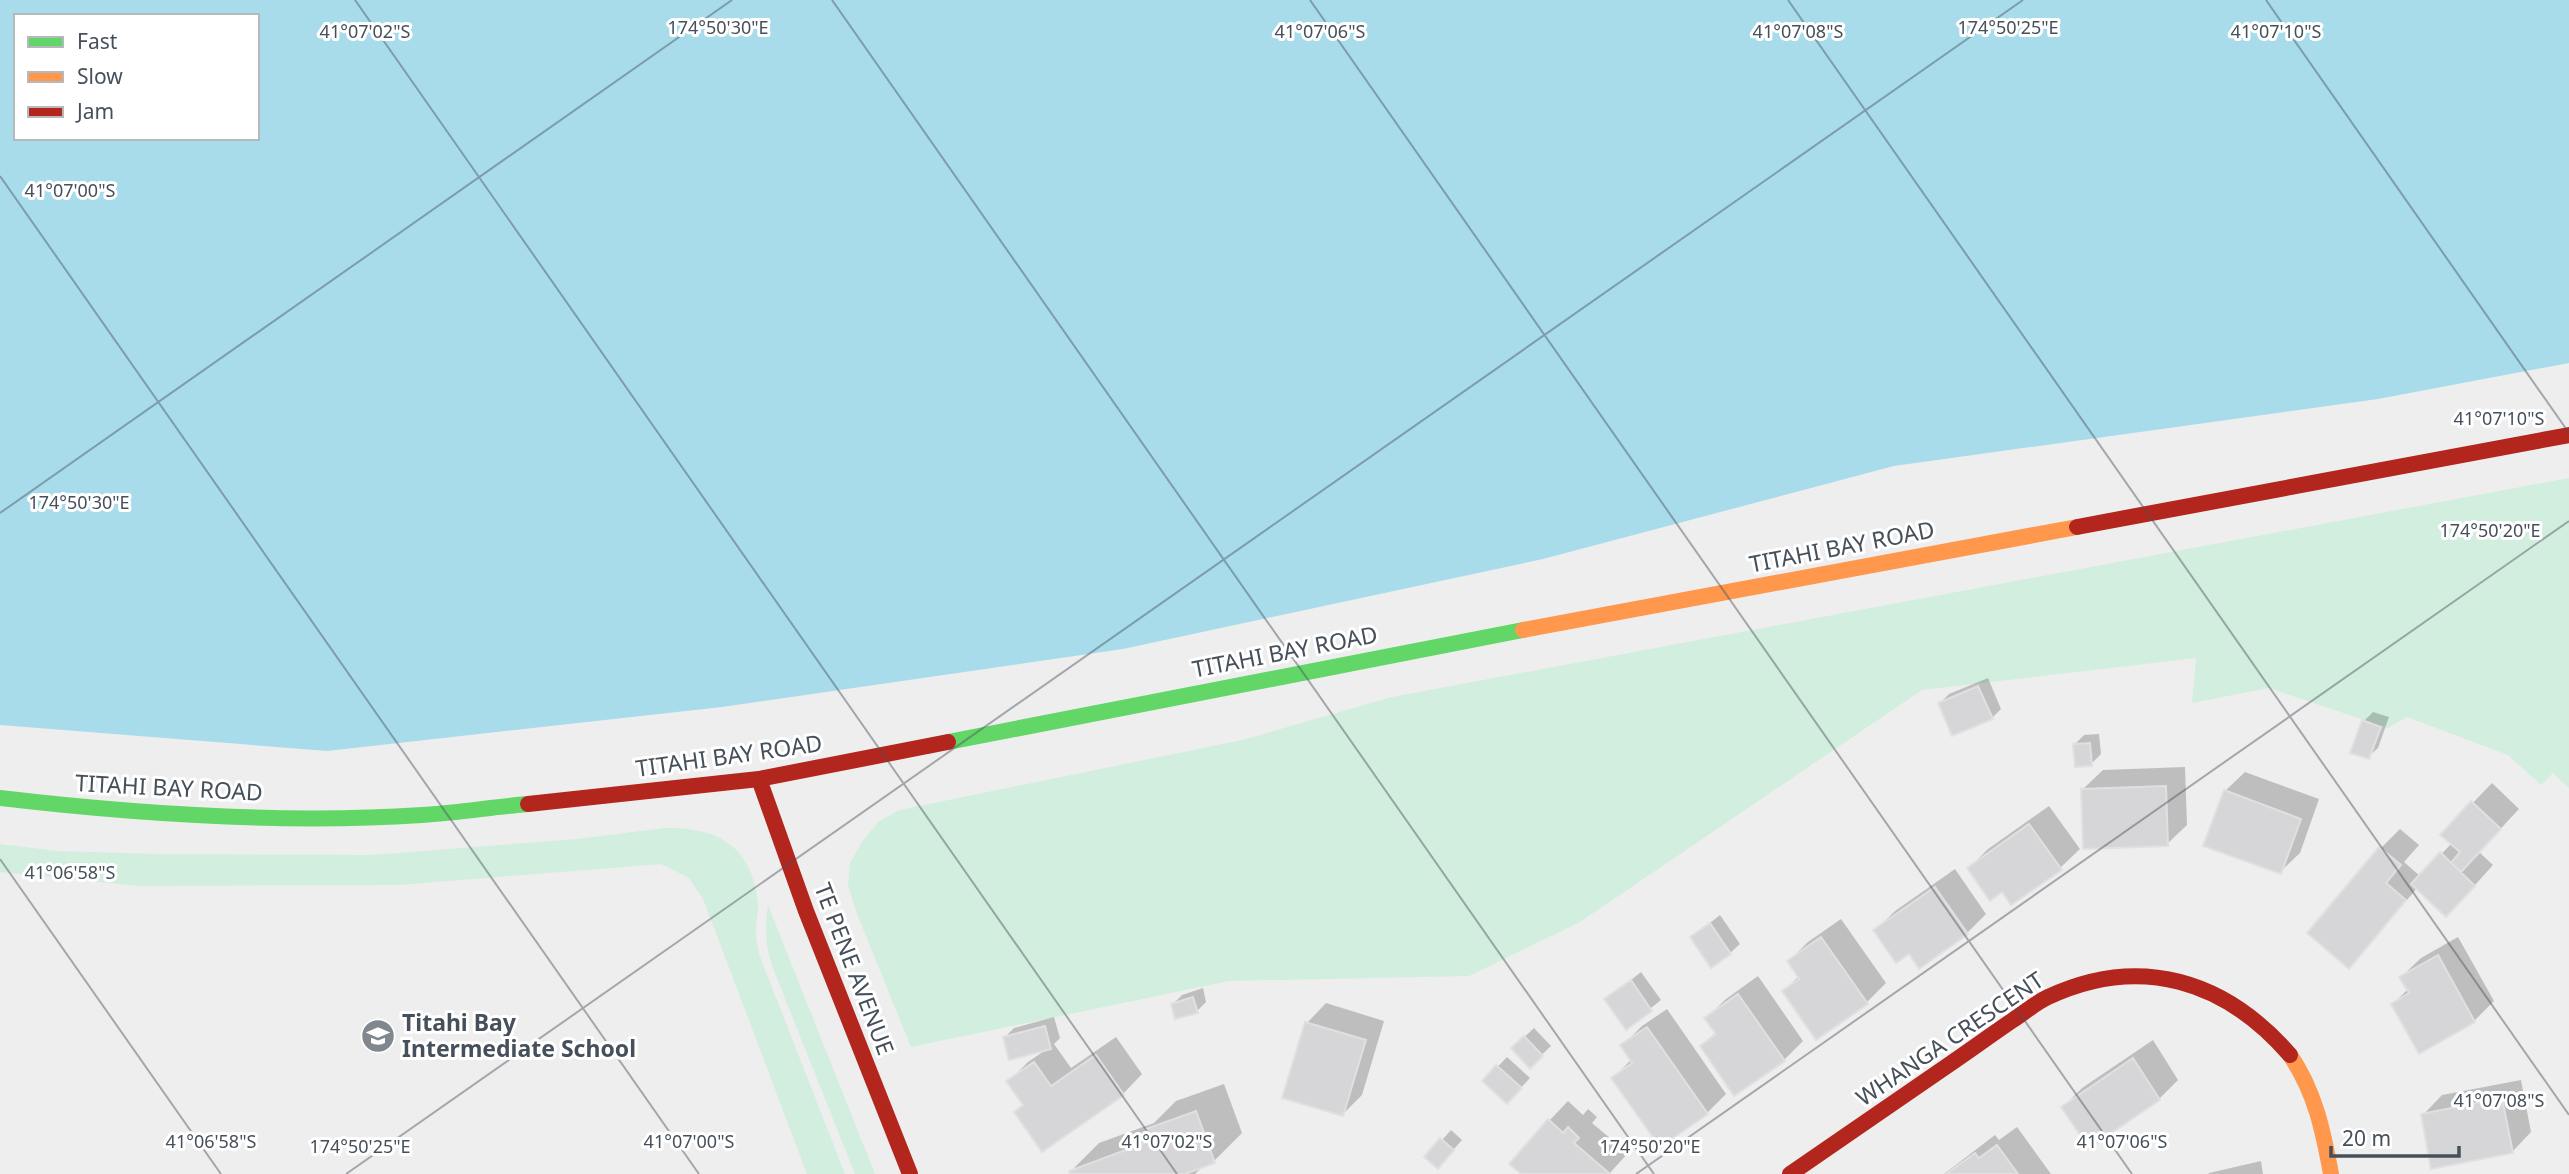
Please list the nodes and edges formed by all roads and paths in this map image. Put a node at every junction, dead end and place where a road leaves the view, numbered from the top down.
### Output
1 (2569, 435) edge
2 (759, 779) junction
3 (0, 798) edge
4 (910, 1174) edge
5 (1790, 1174) edge
6 (2331, 1174) edge

1 - 2 main road, TITAHI BAY ROAD
2 - 3 main road, TITAHI BAY ROAD
2 - 4 main road, TE PENE AVENUE
5 - 6 main road, WHANGA CRESCENT

